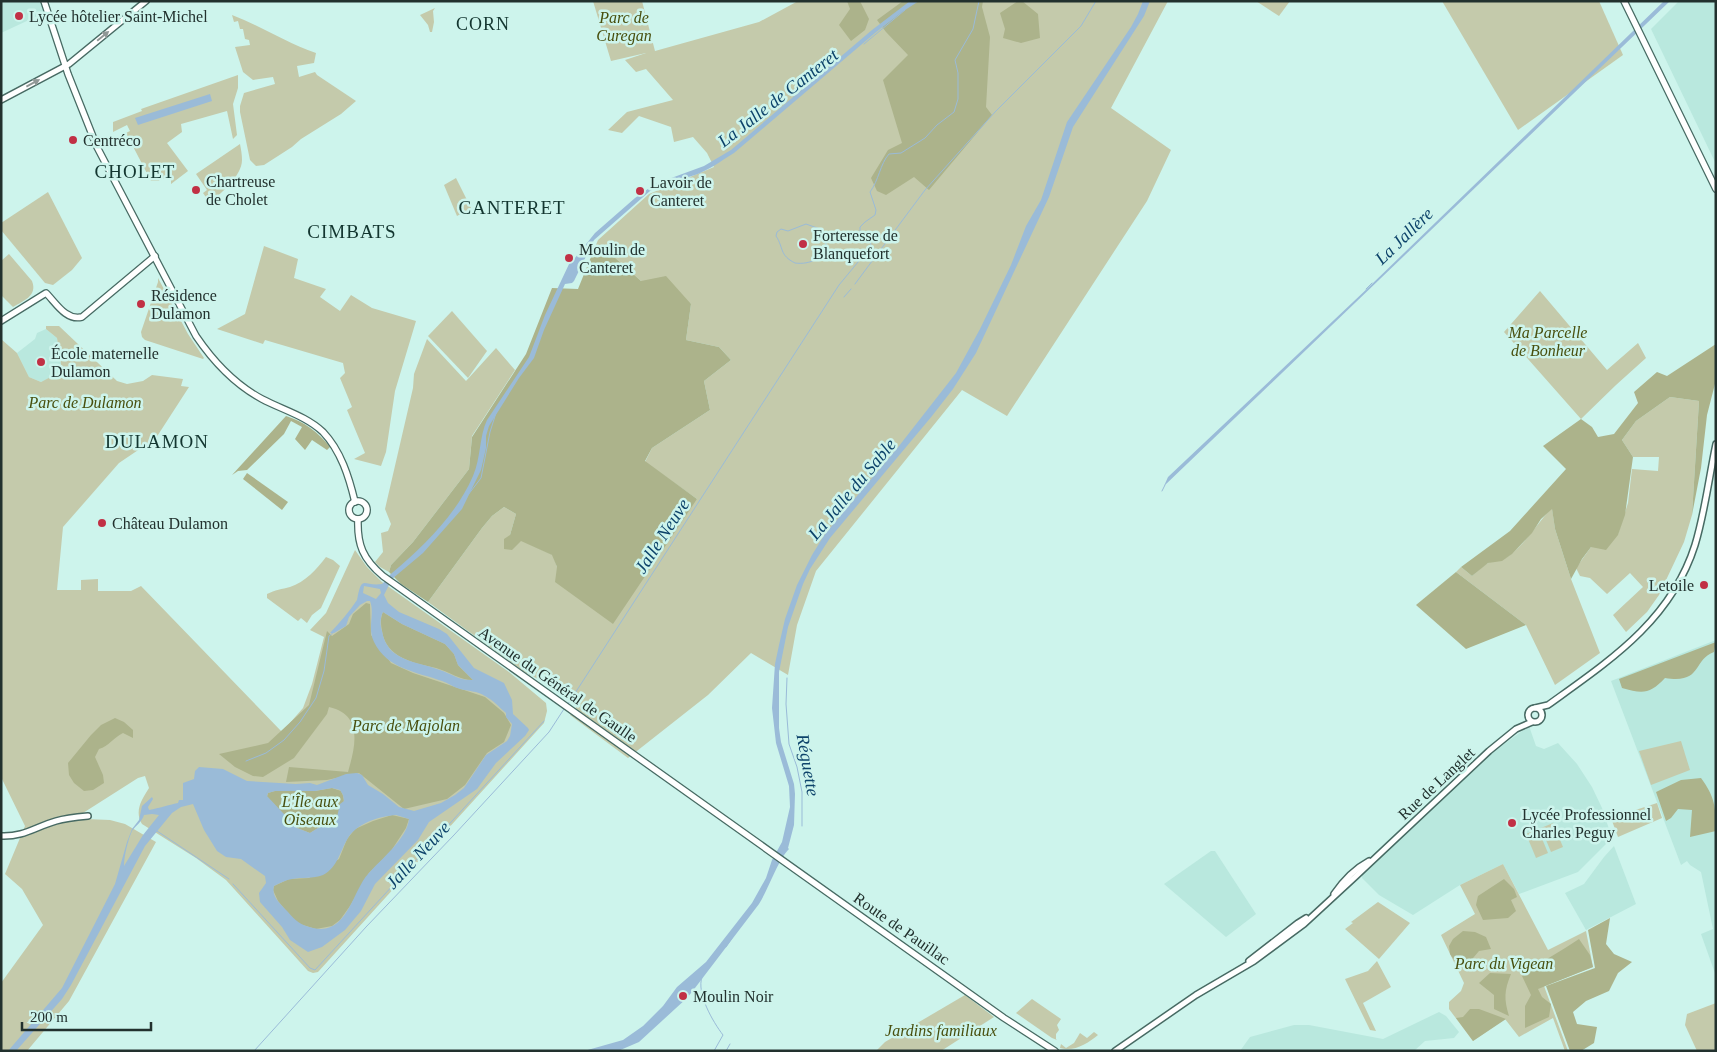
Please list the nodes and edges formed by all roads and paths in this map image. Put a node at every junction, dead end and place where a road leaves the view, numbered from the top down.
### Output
1 (44, 1) edge
2 (146, 1) edge
3 (1624, 1) edge
4 (65, 66) junction
5 (1, 100) edge
6 (1716, 189) edge
7 (155, 256) junction
8 (1, 321) edge
9 (1716, 444) edge
10 (355, 502) junction
11 (358, 519) junction
12 (1548, 705) junction
13 (1535, 708) junction
14 (1528, 713) junction
15 (1542, 715) junction
16 (1532, 722) junction
17 (1516, 729) junction
18 (88, 816) dead end
19 (1, 836) edge
20 (772, 852) joint
21 (1016, 1026) junction
22 (1114, 1050) edge
23 (1049, 1051) edge
24 (1055, 1051) edge

1 - 4 main road
4 -> 2 street
3 - 6 main road
5 -> 4 street
4 - 7 main road
7 - 8 main road
7 - 10 main road
9 - 12 street
10 - 11 main road
10 - 11 main road
11 - 20 main road, Avenue du Général de Gaulle
12 - 13 street
12 - 15 street
13 - 14 street
13 - 15 street
14 - 16 street
14 - 17 street, Rue de Langlet
15 - 16 street
16 - 17 street, Rue de Langlet
17 - 22 street, Rue de Langlet
18 - 19 street
20 - 21 main road, Route de Pauillac
21 - 23 main road, Route de Pauillac
21 - 24 main road, Route de Pauillac

